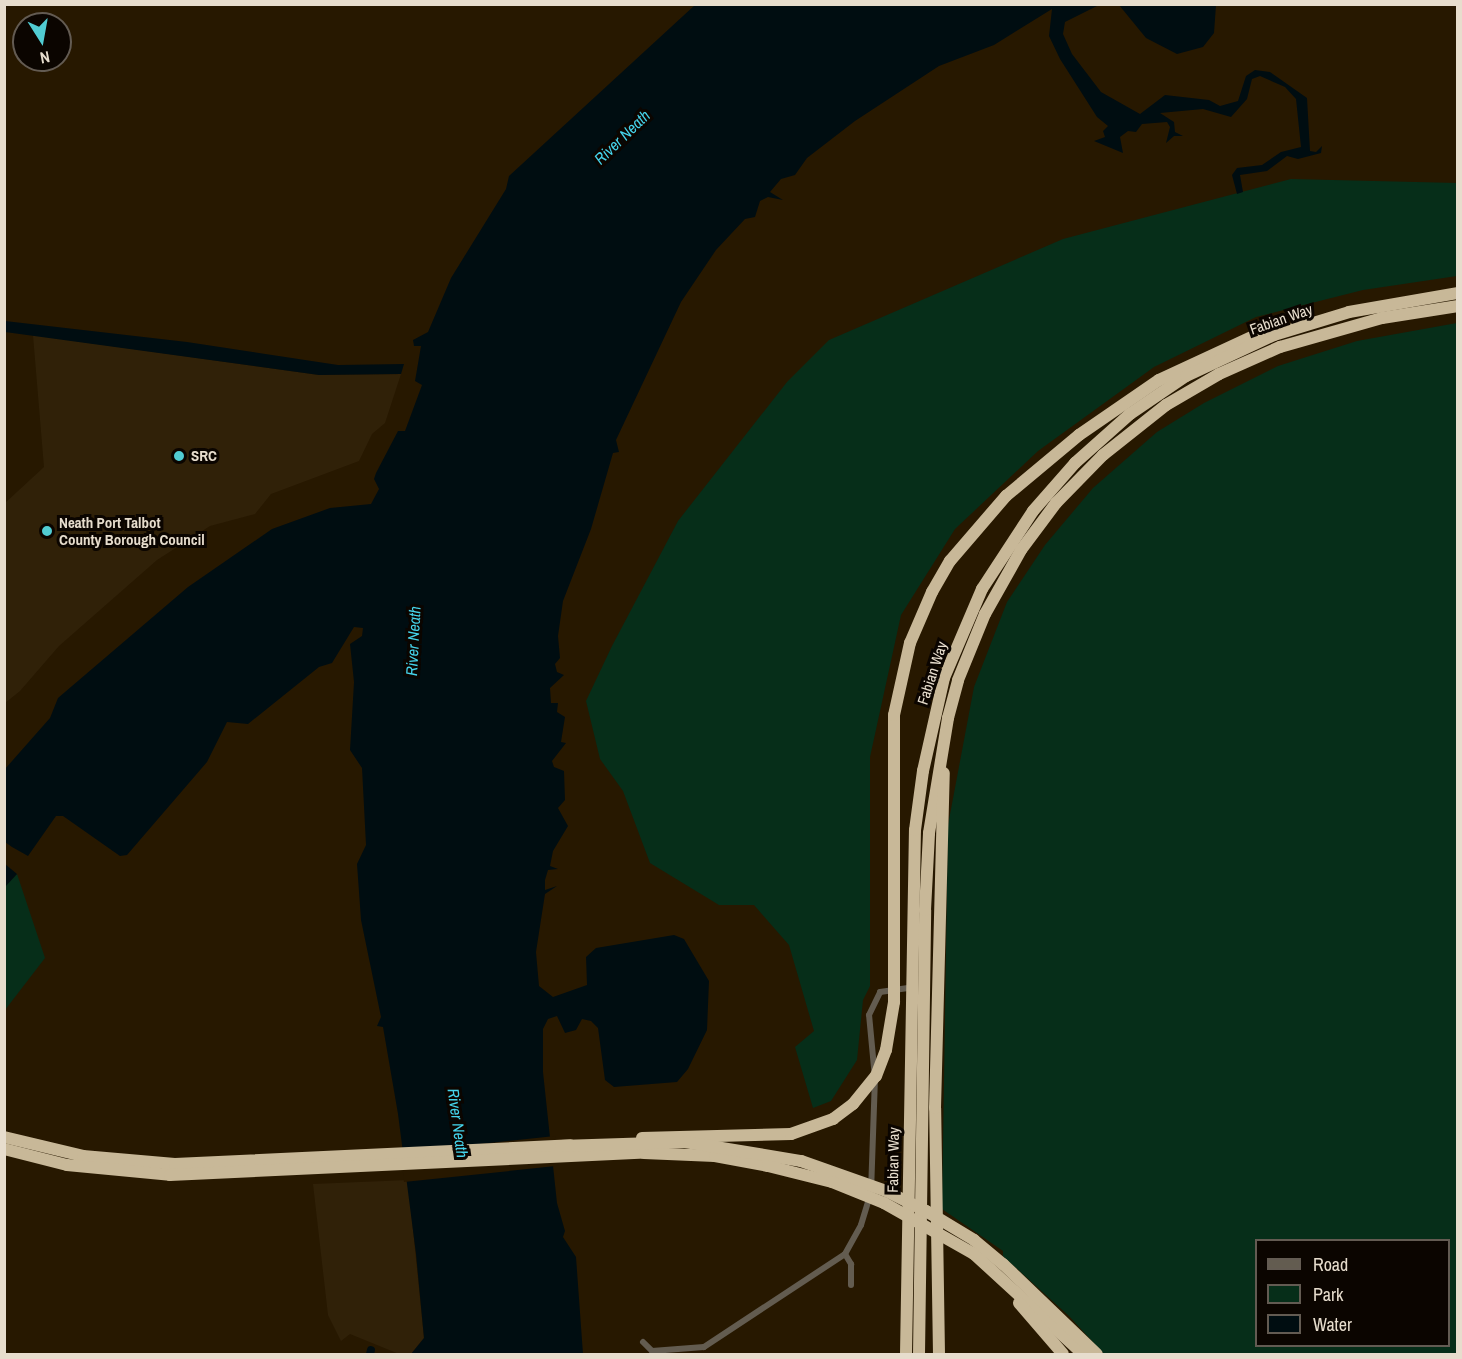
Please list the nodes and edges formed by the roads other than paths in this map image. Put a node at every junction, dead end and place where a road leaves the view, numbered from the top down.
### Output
1 (1458, 293) edge
2 (1458, 306) edge
3 (1349, 312) junction
4 (948, 718) junction
5 (910, 987) junction
6 (4, 1137) edge
7 (561, 1146) junction
8 (4, 1149) edge
9 (845, 1254) junction
10 (1003, 1282) junction
11 (851, 1285) dead end
12 (643, 1342) dead end
13 (704, 1347) junction
14 (709, 1354) edge
15 (906, 1354) edge
16 (919, 1354) edge
17 (939, 1354) edge
18 (1063, 1354) edge
19 (1083, 1354) edge
20 (1097, 1354) edge

1 - 3 highway, Fabian Way
2 - 4 highway, Fabian Way
3 - 5 highway, Fabian Way
3 - 7 highway, bridge
4 - 16 highway, Fabian Way
4 - 17 highway
5 - 9 street
5 - 15 highway, Fabian Way
6 - 7 highway
7 - 20 highway, bridge
8 - 10 highway, bridge
9 - 11 street
9 - 13 street
10 - 18 highway
10 - 19 highway
12 - 13 street
13 - 14 street

